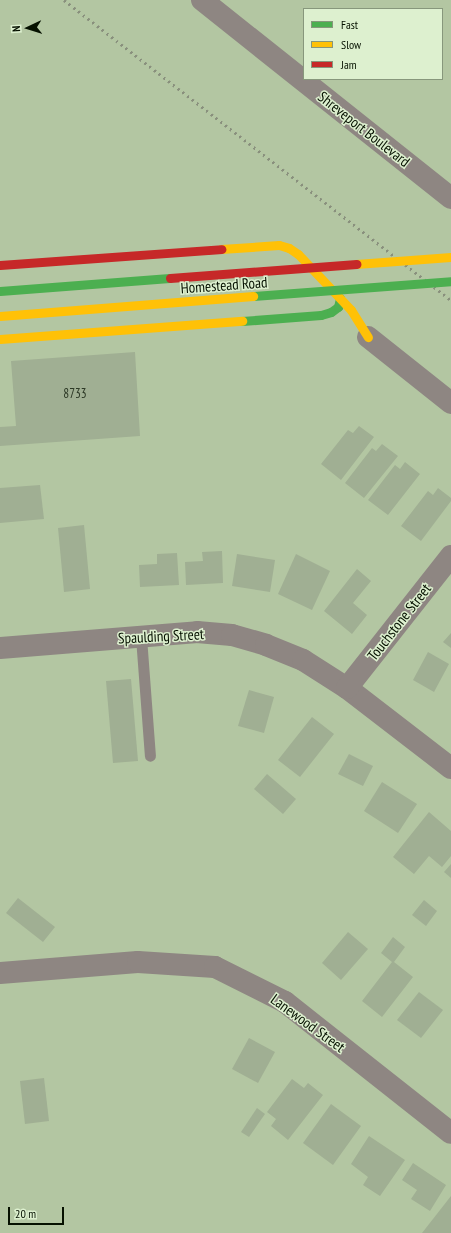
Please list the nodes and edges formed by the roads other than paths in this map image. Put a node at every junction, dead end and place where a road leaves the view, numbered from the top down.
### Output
1 (202, 0) edge
2 (451, 198) edge
3 (451, 257) edge
4 (0, 265) edge
5 (451, 281) edge
6 (0, 291) edge
7 (340, 298) junction
8 (321, 315) junction
9 (0, 316) edge
10 (336, 320) dead end
11 (347, 325) dead end
12 (368, 337) junction
13 (0, 339) edge
14 (451, 403) edge
15 (451, 556) edge
16 (141, 637) junction
17 (0, 648) edge
18 (347, 688) junction
19 (150, 756) dead end
20 (451, 768) edge
21 (0, 973) edge
22 (451, 1133) edge

1 - 2 street, Shreveport Boulevard
3 - 6 main road, Homestead Road, bridge
4 - 7 main road
5 - 9 main road, Homestead Road, bridge
7 - 8 main road
7 - 12 main road
8 - 10 main road
8 - 13 main road
11 - 12 main road
12 - 14 street
15 - 18 street, Touchstone Street
16 - 17 street, Spaulding Street
16 - 18 street, Spaulding Street
16 - 19 lane
18 - 20 street, Spaulding Street
21 - 22 street, Lanewood Street

